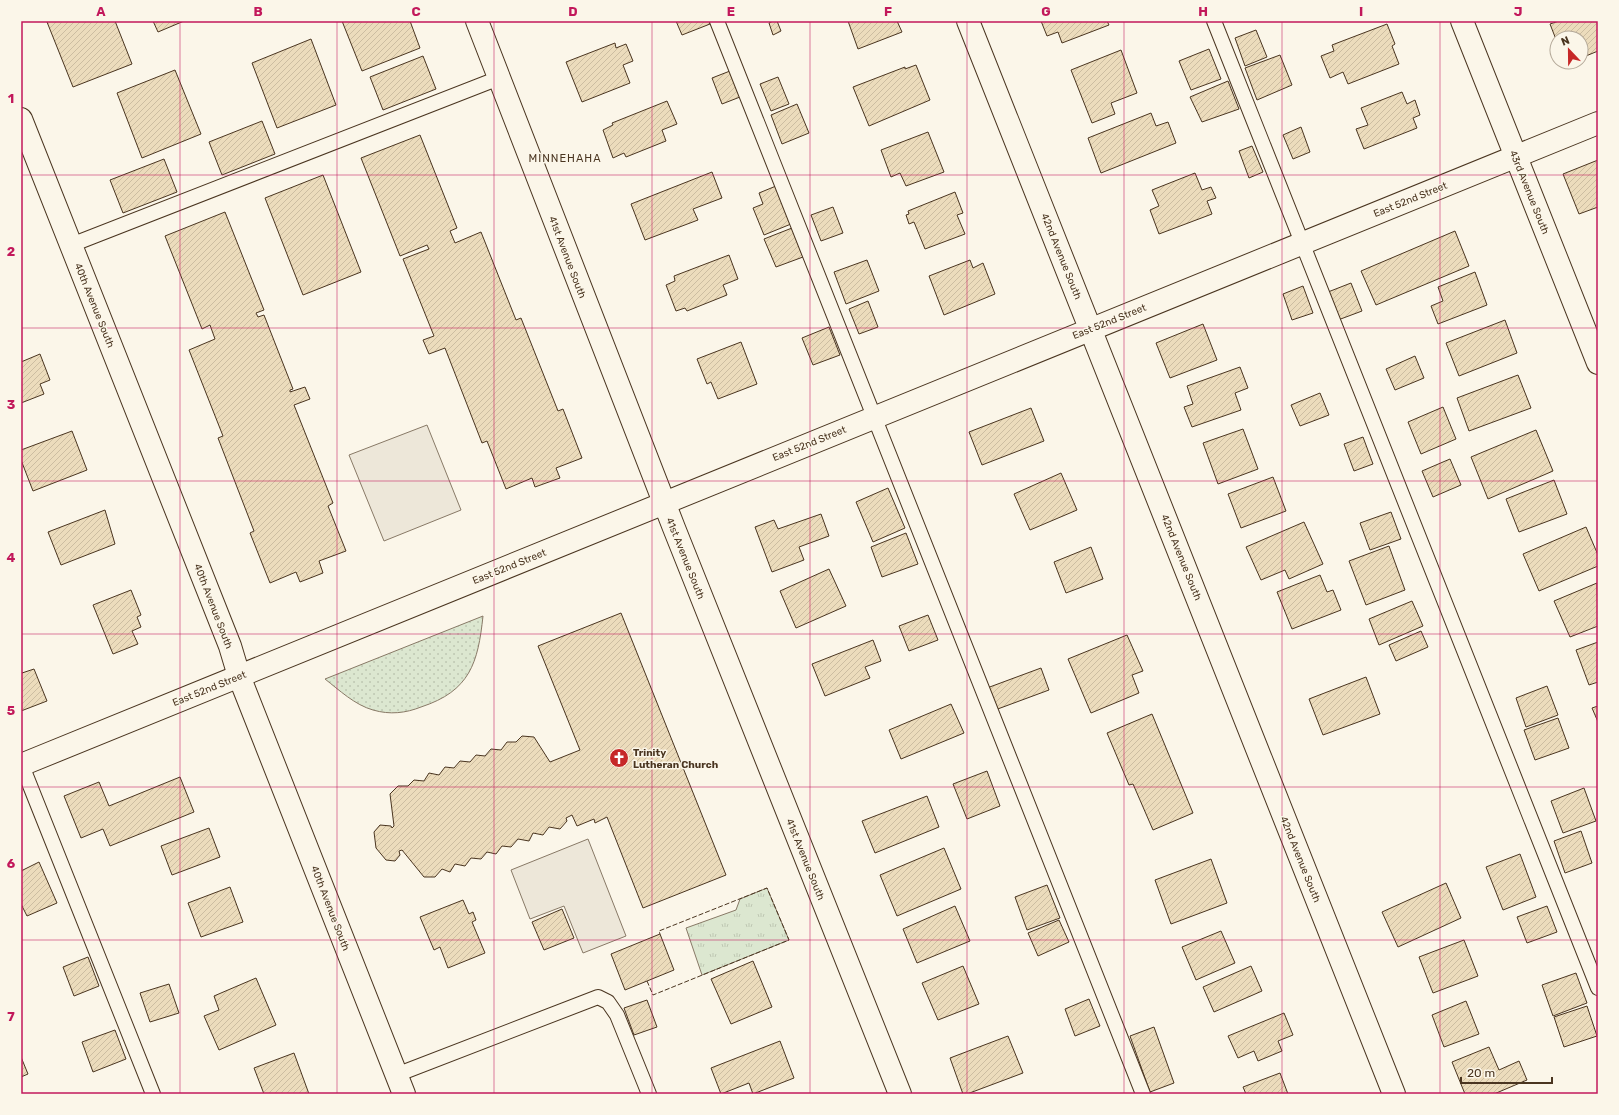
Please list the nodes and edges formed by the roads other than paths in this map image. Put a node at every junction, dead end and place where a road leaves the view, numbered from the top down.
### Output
1 (477, 21) edge
2 (717, 21) edge
3 (968, 21) edge
4 (1214, 21) edge
5 (1462, 21) edge
6 (499, 78) junction
7 (21, 119) edge
8 (1598, 123) edge
9 (1516, 156) junction
10 (1303, 242) junction
11 (71, 246) junction
12 (1091, 328) junction
13 (1598, 363) edge
14 (873, 417) junction
15 (664, 503) junction
16 (239, 676) junction
17 (21, 764) edge
18 (1598, 988) edge
19 (400, 1085) edge
20 (153, 1094) edge
21 (649, 1094) edge
22 (900, 1094) edge
23 (1143, 1094) edge
24 (1394, 1094) edge

1 - 6 street, 41st Avenue South
2 - 14 lane
3 - 12 street, 42nd Avenue South
4 - 10 lane
5 - 9 street, 43rd Avenue South
6 - 11 lane
6 - 15 street, 41st Avenue South
7 - 11 street, 40th Avenue South
8 - 9 street, East 52nd Street
9 - 10 street, East 52nd Street
9 - 13 street, 43rd Avenue South
10 - 12 street, East 52nd Street
10 - 18 lane
11 - 16 street, 40th Avenue South
12 - 14 street, East 52nd Street
12 - 24 street, 42nd Avenue South
14 - 15 street, East 52nd Street
14 - 23 lane
15 - 16 street, East 52nd Street
15 - 22 street, 41st Avenue South
16 - 17 street, East 52nd Street
16 - 19 street, 40th Avenue South
17 - 20 lane
19 - 21 lane

